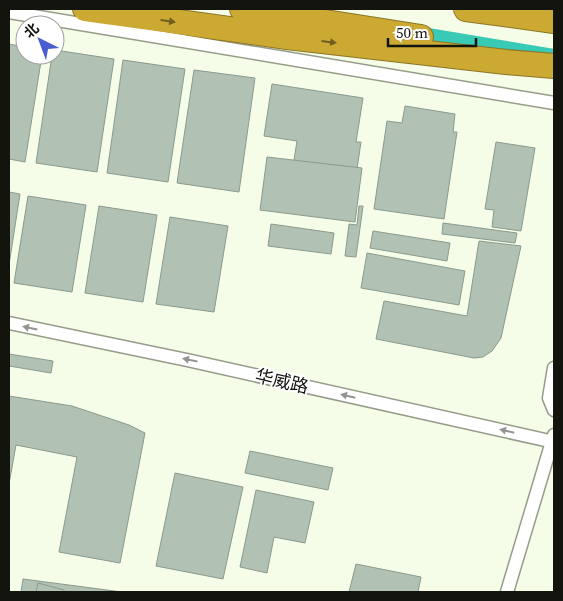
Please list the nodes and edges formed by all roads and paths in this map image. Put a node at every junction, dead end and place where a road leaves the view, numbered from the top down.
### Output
1 (86, 9) edge
2 (242, 9) edge
3 (466, 9) edge
4 (509, 9) edge
5 (9, 12) edge
6 (554, 16) edge
7 (554, 21) edge
8 (554, 52) edge
9 (554, 66) edge
10 (554, 103) edge
11 (9, 323) edge
12 (554, 368) edge
13 (554, 410) edge
14 (554, 440) edge
15 (507, 592) edge

1 -> 9 highway
2 - 8 highway
3 - 7 highway
4 - 6 highway
5 - 10 street
14 -> 11 street, 华威路
12 - 13 street
14 - 15 street

